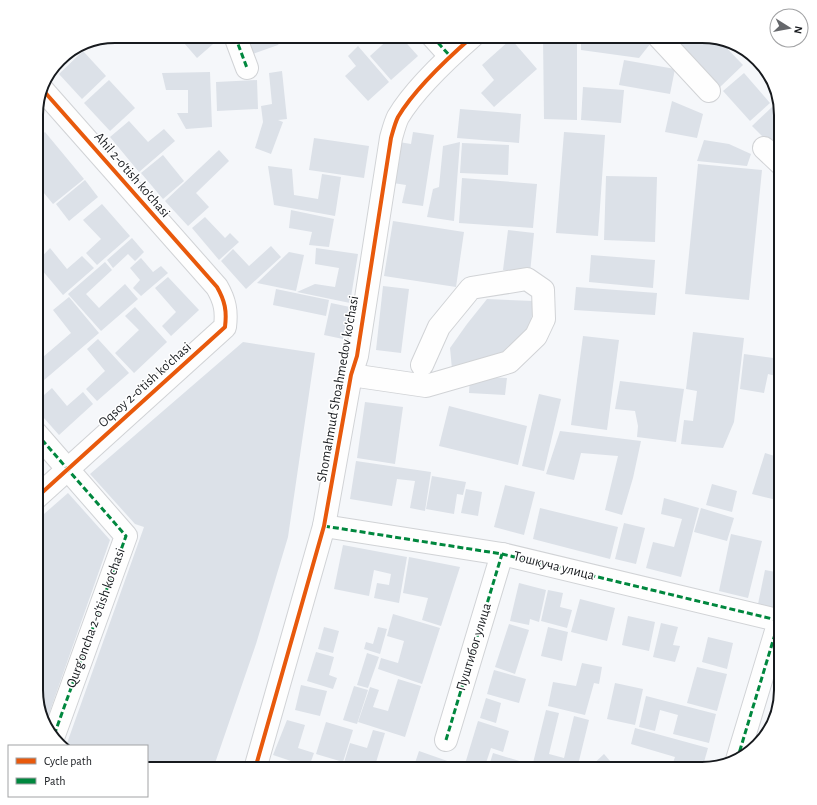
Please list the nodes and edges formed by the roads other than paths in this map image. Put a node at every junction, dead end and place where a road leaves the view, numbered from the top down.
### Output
1 (238, 43) edge
2 (438, 43) edge
3 (466, 43) edge
4 (664, 43) edge
5 (450, 56) junction
6 (247, 68) dead end
7 (709, 91) dead end
8 (46, 93) edge
9 (764, 148) dead end
10 (774, 157) edge
11 (206, 275) joint
12 (422, 364) dead end
13 (351, 375) junction
14 (43, 441) edge
15 (68, 470) junction
16 (43, 492) edge
17 (324, 526) junction
18 (502, 554) junction
19 (774, 620) edge
20 (774, 641) edge
21 (56, 731) edge
22 (446, 740) dead end
23 (741, 750) edge
24 (257, 762) edge

1 - 6 street
2 - 5 street
3 - 5 street, Shomahmud Shoahmedov ko'chasi
4 - 7 street
5 - 13 street, Shomahmud Shoahmedov ko'chasi
8 - 11 street, Ahil 2-o'tish ko'chasi
9 - 10 street
11 - 15 street, Oqsoy 2-o'tish ko'chasi
12 - 13 street
13 - 17 street, Shomahmud Shoahmedov ko'chasi
14 - 15 street, Qurg'oncha 2-o'tish ko'chasi
15 - 16 street, Oqsoy 2-o'tish ko'chasi
15 - 21 street, Qurg'oncha 2-o'tish ko'chasi
17 - 18 street, Тошкуча улица
17 - 24 street, Shomahmud Shoahmedov ko'chasi
18 - 19 street, Тошкуча улица
18 - 22 street, Пуштибог улица
20 - 23 street

